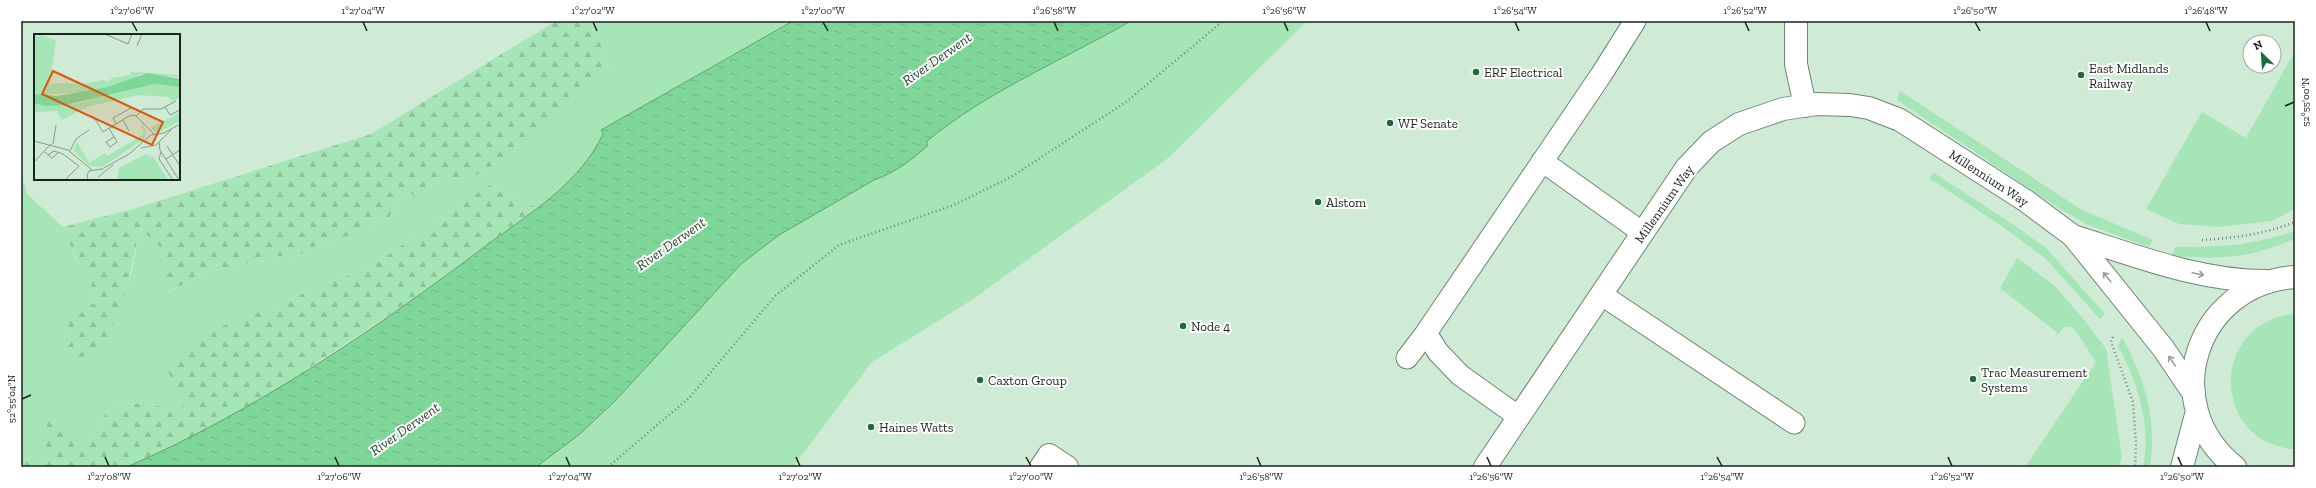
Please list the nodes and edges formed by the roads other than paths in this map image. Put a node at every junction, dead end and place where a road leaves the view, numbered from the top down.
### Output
1 (1635, 21) edge
2 (1796, 21) edge
3 (1805, 106) junction
4 (1542, 161) junction
5 (1643, 233) junction
6 (2073, 236) junction
7 (2285, 276) edge
8 (1602, 295) junction
9 (1426, 333) junction
10 (1407, 358) dead end
11 (2195, 402) junction
12 (1519, 417) junction
13 (1794, 423) dead end
14 (1041, 467) edge
15 (1067, 467) edge
16 (1485, 467) edge
17 (2182, 467) edge
18 (2235, 467) edge

1 - 4 lane
2 - 3 street
3 - 5 street, Millennium Way
3 - 6 street, Millennium Way
4 - 5 lane
4 - 9 lane
5 - 8 street, Millennium Way
6 -> 7 street, Millennium Way
11 -> 6 street, Millennium Way
7 - 11 street
8 - 12 street, Millennium Way
8 - 13 lane
9 - 10 lane
9 - 12 lane
11 - 17 street
11 - 18 street, Millennium Way
12 - 16 street, Millennium Way
14 - 15 street

